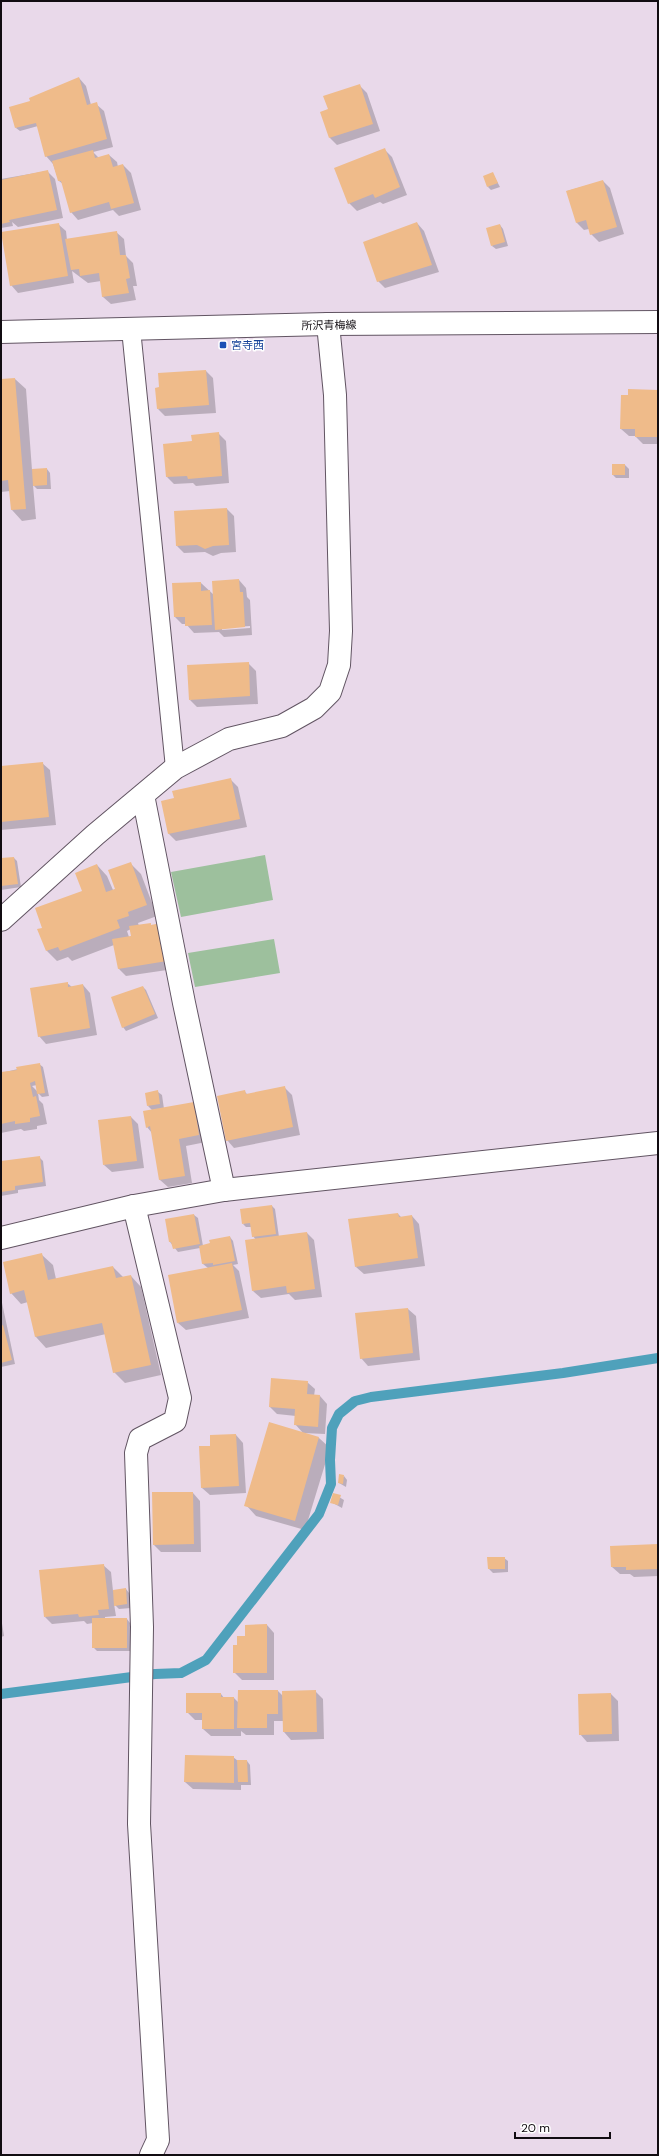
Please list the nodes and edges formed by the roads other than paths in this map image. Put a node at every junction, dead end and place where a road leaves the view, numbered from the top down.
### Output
1 (658, 322) edge
2 (328, 324) junction
3 (131, 330) junction
4 (1, 332) edge
5 (175, 768) junction
6 (143, 795) junction
7 (1, 920) edge
8 (658, 1143) edge
9 (224, 1190) junction
10 (134, 1206) junction
11 (1, 1238) edge
12 (151, 2155) edge

1 - 2 street, 所沢青梅線
2 - 3 street, 所沢青梅線
2 - 5 street
3 - 4 street, 所沢青梅線
3 - 5 lane
5 - 6 street
6 - 7 street
6 - 9 street
8 - 9 street
9 - 10 street
10 - 11 street
10 - 12 street

